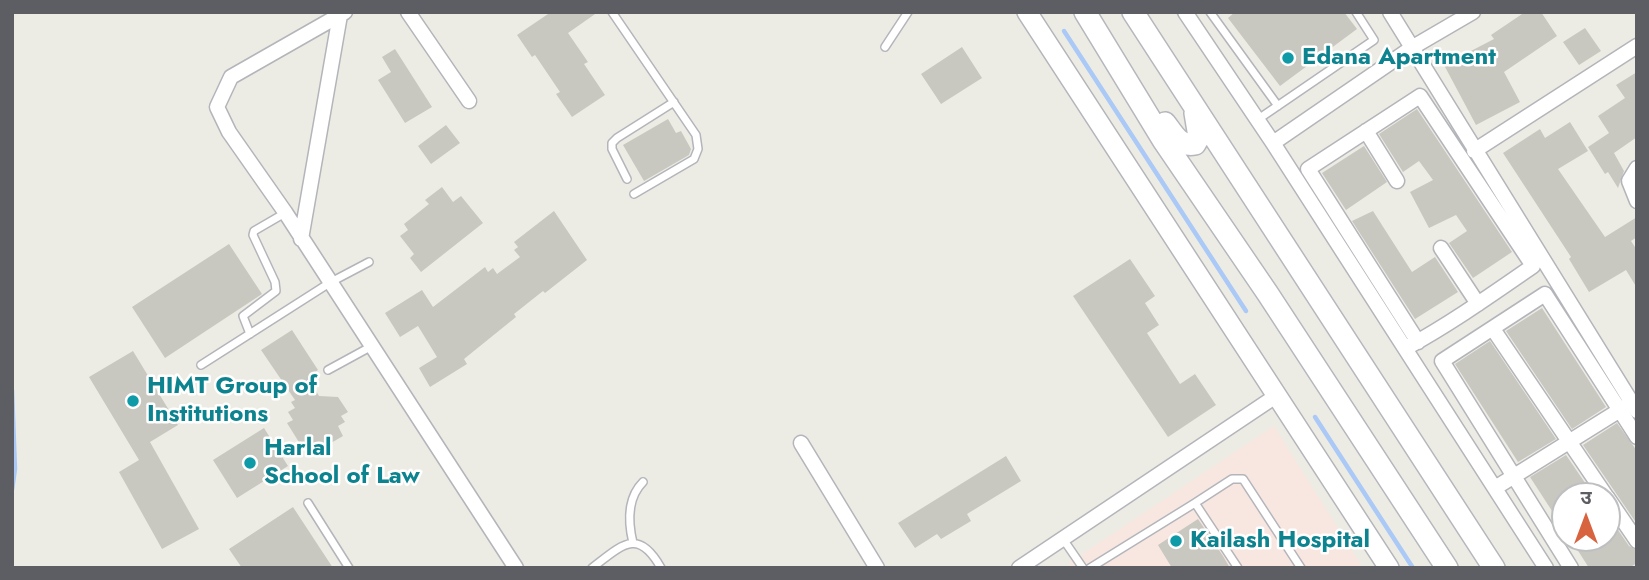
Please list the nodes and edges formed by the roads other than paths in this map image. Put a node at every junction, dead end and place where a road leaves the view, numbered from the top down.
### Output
1 (408, 12) edge
2 (612, 12) edge
3 (908, 12) edge
4 (1027, 12) edge
5 (1085, 12) edge
6 (1133, 12) edge
7 (1185, 12) edge
8 (1210, 12) edge
9 (1356, 12) edge
10 (1390, 12) edge
11 (1473, 12) edge
12 (343, 14) edge
13 (1042, 21) edge
14 (1637, 46) edge
15 (885, 47) dead end
16 (1413, 47) junction
17 (468, 101) dead end
18 (674, 102) junction
19 (1142, 106) junction
20 (1278, 106) junction
21 (1194, 108) junction
22 (1256, 120) junction
23 (1366, 131) junction
24 (1273, 143) junction
25 (1474, 151) junction
26 (1637, 168) edge
27 (1308, 169) junction
28 (1293, 177) junction
29 (627, 178) dead end
30 (1397, 181) dead end
31 (634, 194) dead end
32 (1637, 201) edge
33 (285, 212) junction
34 (301, 239) junction
35 (1440, 247) dead end
36 (369, 262) dead end
37 (331, 282) junction
38 (1478, 304) junction
39 (1493, 329) junction
40 (250, 334) junction
41 (1412, 345) junction
42 (372, 346) junction
43 (201, 365) dead end
44 (328, 370) dead end
45 (1276, 397) junction
46 (1630, 408) edge
47 (1637, 437) edge
48 (1570, 442) junction
49 (801, 443) dead end
50 (1515, 477) junction
51 (643, 482) dead end
52 (1597, 482) edge
53 (1495, 488) junction
54 (308, 503) dead end
55 (1195, 503) junction
56 (1621, 518) edge
57 (1063, 539) junction
58 (1637, 541) edge
59 (634, 543) junction
60 (349, 568) edge
61 (516, 568) edge
62 (592, 568) edge
63 (661, 568) edge
64 (877, 568) edge
65 (1019, 568) edge
66 (1083, 568) edge
67 (1090, 568) edge
68 (1238, 568) edge
69 (1301, 568) edge
70 (1389, 568) edge
71 (1447, 568) edge
72 (1494, 568) edge
73 (1546, 568) edge
74 (1571, 568) edge

1 - 17 street
2 - 18 lane
3 - 15 lane
4 - 13 street
5 - 19 main road
6 - 21 main road
7 - 22 street
8 - 20 lane
9 - 20 lane
10 - 16 street
11 - 16 street
12 - 33 street
12 - 34 street
13 - 45 street
14 - 25 street
16 - 24 street
16 - 25 street
18 - 29 lane
18 - 31 lane
19 - 21 main road
19 - 71 main road
20 - 22 lane
21 - 72 main road
22 - 24 street
23 - 27 street
23 - 30 street
23 - 38 street
24 - 28 street
25 - 46 street
26 - 32 street
27 - 28 street
27 - 41 street
28 - 41 street
33 - 34 street
33 - 40 lane
34 - 37 street
35 - 38 street
36 - 37 lane
37 - 40 lane
37 - 42 street
38 - 41 street
39 - 46 street
39 - 48 street
39 - 50 street
40 - 43 lane
41 - 53 street
42 - 44 lane
42 - 61 street
45 - 57 street
45 - 70 street
46 - 47 street
46 - 48 street
48 - 50 street
48 - 52 street
49 - 64 street
50 - 53 street
50 - 74 street
51 - 59 lane
53 - 73 street
54 - 60 lane
55 - 67 lane
55 - 68 lane
55 - 69 lane
56 - 58 street
57 - 65 street
57 - 66 lane
59 - 62 lane
59 - 63 lane

